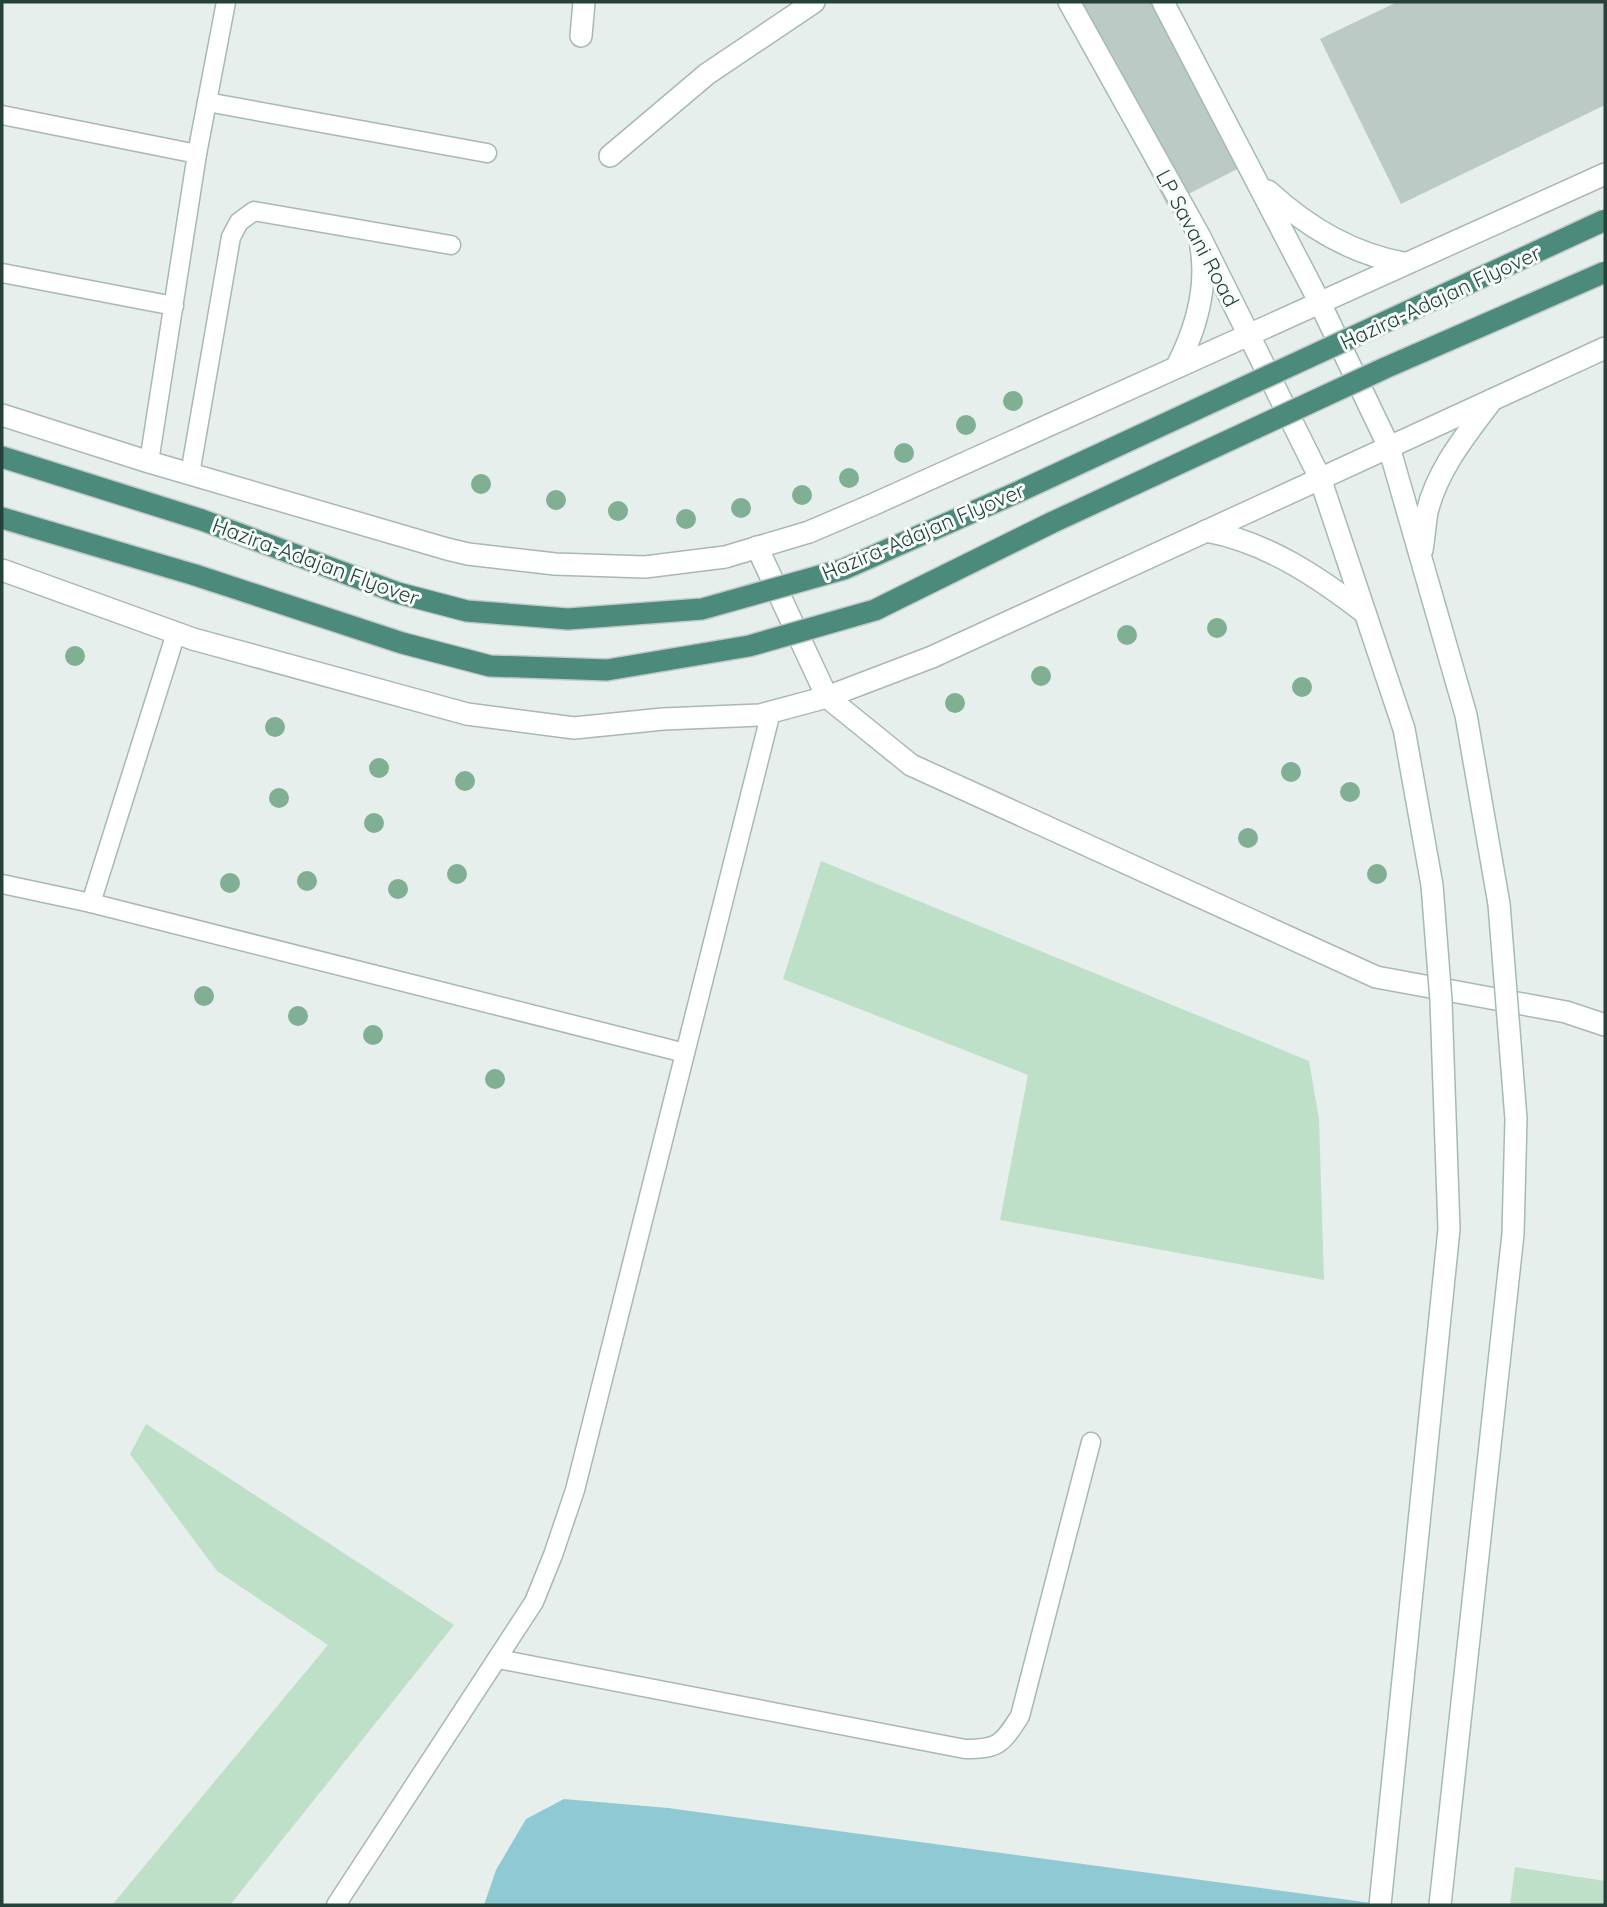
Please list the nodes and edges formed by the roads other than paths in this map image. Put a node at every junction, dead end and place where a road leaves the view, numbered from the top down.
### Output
1 (226, 2) edge
2 (584, 2) edge
3 (814, 2) edge
4 (1069, 2) edge
5 (1163, 2) edge
6 (581, 36) dead end
7 (207, 102) junction
8 (2, 115) edge
9 (487, 153) dead end
10 (197, 154) junction
11 (610, 156) dead end
12 (1605, 174) edge
13 (1256, 180) junction
14 (1605, 220) edge
15 (1199, 235) junction
16 (451, 245) dead end
17 (1404, 263) junction
18 (1605, 272) edge
19 (2, 274) edge
20 (1319, 301) junction
21 (174, 306) junction
22 (1249, 335) junction
23 (1605, 348) edge
24 (1177, 366) junction
25 (1492, 400) junction
26 (2, 415) edge
27 (1389, 447) junction
28 (2, 457) edge
29 (149, 462) junction
30 (190, 474) junction
31 (1320, 478) junction
32 (2, 518) edge
33 (1206, 531) junction
34 (757, 547) junction
35 (1421, 559) junction
36 (2, 570) edge
37 (1364, 613) junction
38 (176, 633) junction
39 (827, 697) junction
40 (771, 712) junction
41 (2, 884) edge
42 (91, 903) junction
43 (1605, 1025) edge
44 (685, 1053) junction
45 (1091, 1442) dead end
46 (498, 1659) junction
47 (336, 1905) edge
48 (1380, 1905) edge
49 (1440, 1905) edge

1 - 7 lane
2 - 6 street
3 - 11 street
4 - 15 street, LP Savani Road
5 - 13 street
7 - 9 lane
7 - 10 lane
8 - 10 lane
10 - 21 lane
12 - 17 street
13 - 17 street
13 - 20 street
14 - 28 highway, Hazira-Adajan Flyover, bridge
15 - 22 street, LP Savani Road
15 - 24 street
16 - 30 lane
17 - 20 street
18 - 32 highway, Hazira-Adajan Flyover, bridge
19 - 21 lane
20 - 22 street
20 - 27 street
21 - 29 lane
22 - 24 street
22 - 31 street, LP Savani Road
23 - 25 street
24 - 34 street
25 - 27 street
25 - 35 street
26 - 29 street
27 - 31 street
27 - 35 street
29 - 30 street
30 - 34 street
31 - 33 street
31 - 37 street, LP Savani Road
33 - 37 street
33 - 39 street
34 - 39 street
35 - 49 street, bridge
36 - 38 street
37 - 48 street, LP Savani Road, bridge
38 - 40 street
38 - 42 lane
39 - 40 street
39 - 43 street
40 - 44 lane
41 - 42 lane
42 - 44 lane
44 - 46 lane
45 - 46 lane
46 - 47 lane

